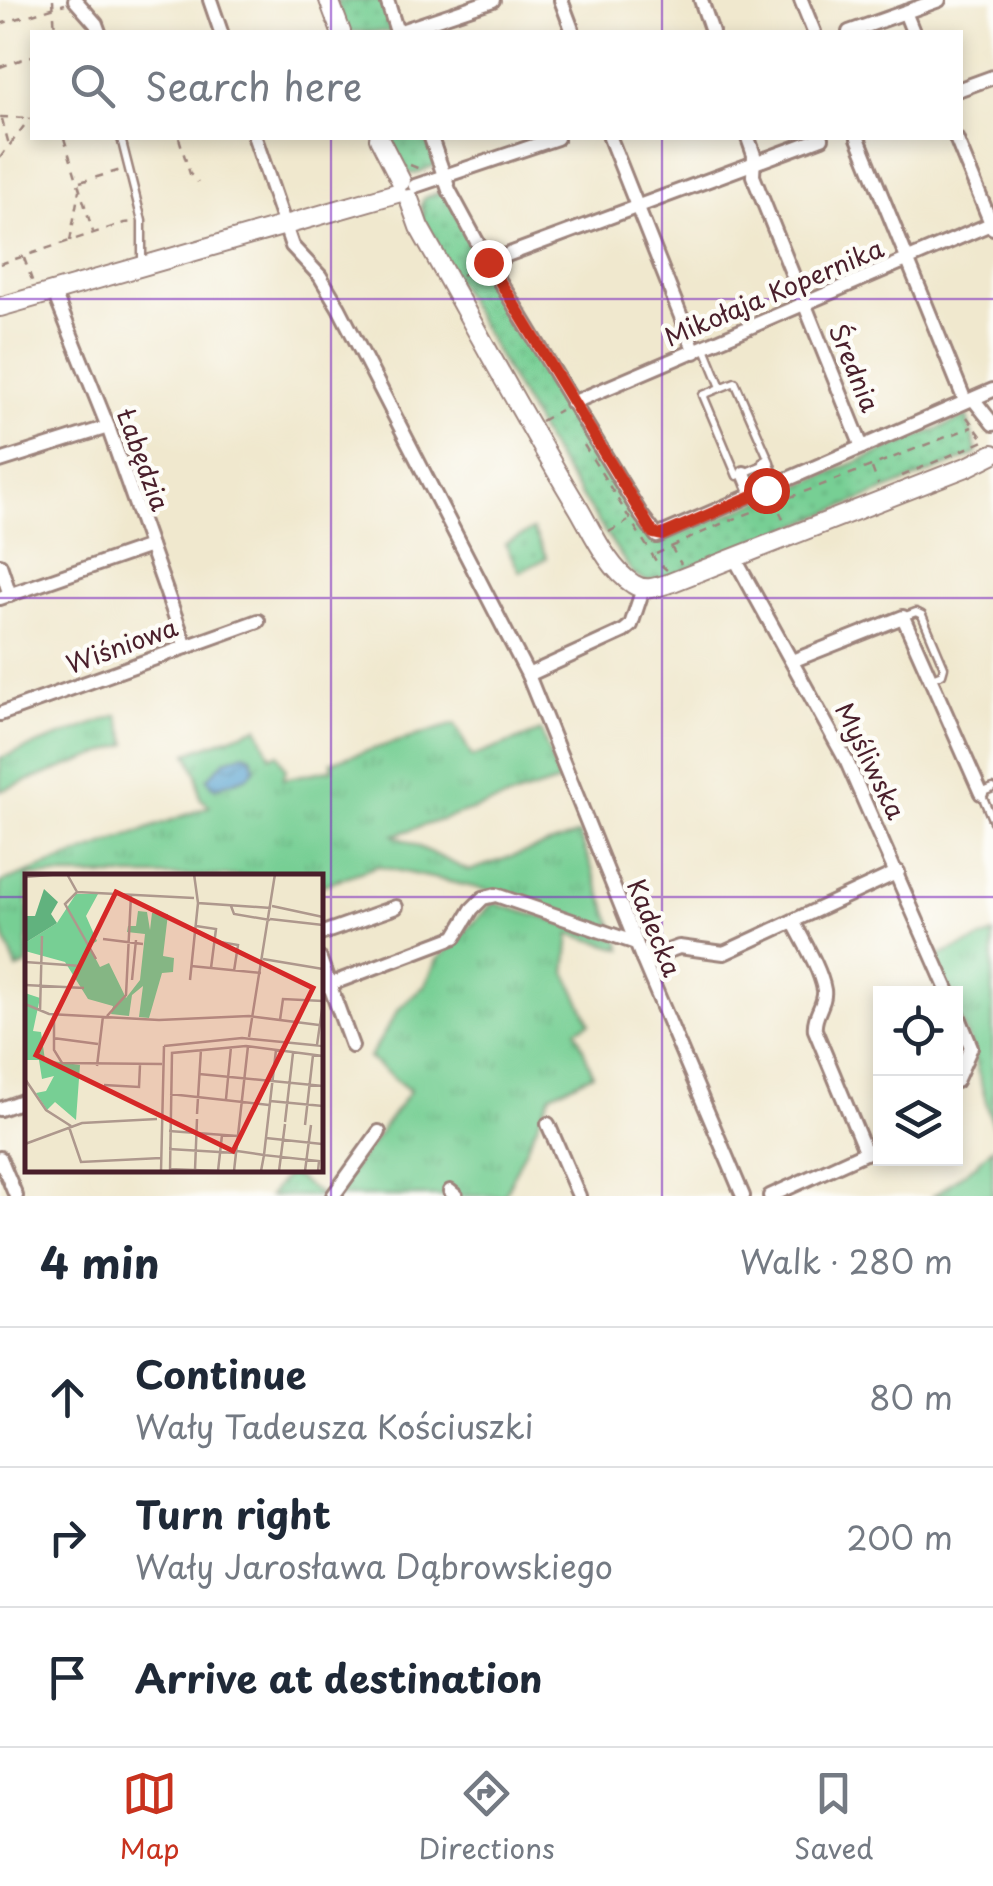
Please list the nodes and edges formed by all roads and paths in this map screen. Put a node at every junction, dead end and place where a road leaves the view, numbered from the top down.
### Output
1 (53, 0) edge
2 (75, 0) edge
3 (210, 0) edge
4 (329, 0) edge
5 (386, 0) edge
6 (493, 0) edge
7 (561, 0) edge
8 (701, 0) edge
9 (801, 0) edge
10 (939, 0) edge
11 (52, 8) junction
12 (904, 12) junction
13 (0, 24) edge
14 (55, 30) edge
15 (98, 30) edge
16 (219, 30) edge
17 (340, 30) edge
18 (396, 30) edge
19 (403, 30) edge
20 (571, 30) edge
21 (711, 30) edge
22 (813, 30) edge
23 (854, 30) edge
24 (912, 30) edge
25 (30, 57) edge
26 (0, 66) edge
27 (993, 77) edge
28 (963, 88) edge
29 (1, 117) edge
30 (30, 118) edge
31 (30, 119) edge
32 (65, 140) edge
33 (120, 140) edge
34 (180, 140) edge
35 (256, 140) edge
36 (380, 140) edge
37 (432, 140) edge
38 (551, 140) edge
39 (611, 140) edge
40 (749, 140) edge
41 (816, 140) edge
42 (859, 140) edge
43 (957, 140) edge
44 (10, 146) junction
45 (0, 158) edge
46 (755, 162) junction
47 (127, 168) junction
48 (444, 178) junction
49 (198, 182) dead end
50 (408, 183) junction
51 (78, 186) junction
52 (635, 207) junction
53 (142, 221) junction
54 (992, 225) edge
55 (284, 227) junction
56 (94, 233) junction
57 (70, 242) junction
58 (24, 256) junction
59 (907, 260) junction
60 (0, 264) edge
61 (483, 264) junction
62 (142, 265) junction
63 (449, 282) junction
64 (46, 293) junction
65 (804, 306) junction
66 (0, 307) edge
67 (700, 350) junction
68 (721, 387) junction
69 (993, 390) edge
70 (968, 398) junction
71 (567, 406) junction
72 (967, 416) dead end
73 (536, 424) dead end
74 (108, 427) junction
75 (990, 427) edge
76 (972, 428) junction
77 (581, 441) dead end
78 (986, 444) edge
79 (862, 447) junction
80 (0, 461) edge
81 (766, 464) junction
82 (872, 467) junction
83 (744, 473) junction
84 (896, 478) dead end
85 (766, 489) junction
86 (884, 499) junction
87 (777, 504) junction
88 (785, 524) dead end
89 (150, 546) junction
90 (671, 547) junction
91 (653, 556) junction
92 (734, 557) junction
93 (0, 565) edge
94 (643, 589) junction
95 (5, 597) edge
96 (258, 621) dead end
97 (186, 648) junction
98 (792, 661) junction
99 (528, 675) junction
100 (0, 714) edge
101 (987, 790) edge
102 (993, 821) edge
103 (898, 872) junction
104 (396, 906) dead end
105 (794, 921) junction
106 (322, 933) edge
107 (636, 943) junction
108 (642, 960) junction
109 (325, 986) edge
110 (946, 986) edge
111 (963, 1027) edge
112 (352, 1046) dead end
113 (963, 1065) edge
114 (25, 1100) edge
115 (0, 1109) edge
116 (548, 1124) dead end
117 (379, 1132) dead end
118 (873, 1150) edge
119 (866, 1153) junction
120 (0, 1158) edge
121 (16, 1196) edge
122 (333, 1196) edge
123 (579, 1196) edge
124 (743, 1196) edge
125 (770, 1196) edge

1 - 11 path
2 - 11 path
2 - 15 street
3 - 16 street
4 - 17 street
5 - 18 street
6 - 19 street
7 - 20 street
8 - 21 street
9 - 22 street
10 - 12 street
11 - 13 path
11 - 14 path
12 - 23 street
12 - 24 street
25 - 26 path
27 - 28 street
29 - 30 path
29 - 44 path
31 - 44 path
32 - 51 path
33 - 47 lane
34 - 49 path
35 - 55 street, Kadecka
36 - 50 street
37 - 48 street
38 - 48 street
39 - 52 street
40 - 46 street, Średnia
41 - 46 street
42 - 59 street
43 - 54 street
44 - 45 path
46 - 52 street
46 - 65 street, Średnia
47 - 51 path
47 - 53 lane
48 - 50 street
48 - 61 street
50 - 55 street
50 - 63 street
51 - 56 path
51 - 57 path
52 - 61 street
52 - 67 street
53 - 56 path
53 - 62 lane
54 - 59 street, Mikołaja Kopernika
55 - 62 street
55 - 99 street, Kadecka
56 - 57 path
57 - 58 path
58 - 60 path
58 - 64 path
59 - 65 street, Mikołaja Kopernika
59 - 70 street
61 - 63 path
61 - 71 street
62 - 64 street
63 - 94 street
64 - 66 street
64 - 74 street, Łabędzia
65 - 67 street, Mikołaja Kopernika
65 - 79 street, Średnia
67 - 68 lane
67 - 71 street, Mikołaja Kopernika
68 - 81 lane
68 - 83 lane
69 - 70 street
70 - 75 street
70 - 79 street
71 - 73 path
71 - 85 street
72 - 76 path
74 - 80 street
74 - 89 street, Łabędzia
75 - 78 path
76 - 78 path
76 - 82 path
77 - 91 path
78 - 84 path
78 - 86 street
79 - 85 street
81 - 83 lane
81 - 85 street
82 - 86 path
82 - 87 path
83 - 85 street
85 - 87 path
86 - 92 street
87 - 88 path
87 - 90 path
89 - 95 street
89 - 97 street, Łabędzia
90 - 91 path
90 - 91 path
92 - 94 street
92 - 98 street, Myśliwska
93 - 95 street
94 - 99 street
96 - 97 street, Wiśniowa
97 - 100 street, Wiśniowa
98 - 101 street
98 - 103 street, Myśliwska
99 - 107 street, Kadecka
101 - 102 lane
103 - 105 street
103 - 110 street, Myśliwska
104 - 106 street
105 - 108 street
105 - 119 street
107 - 108 street, Kadecka
107 - 109 street
108 - 124 street, Kadecka
109 - 112 street
111 - 113 street
114 - 115 street
116 - 123 street
117 - 122 street
118 - 119 street
119 - 125 street
120 - 121 street

